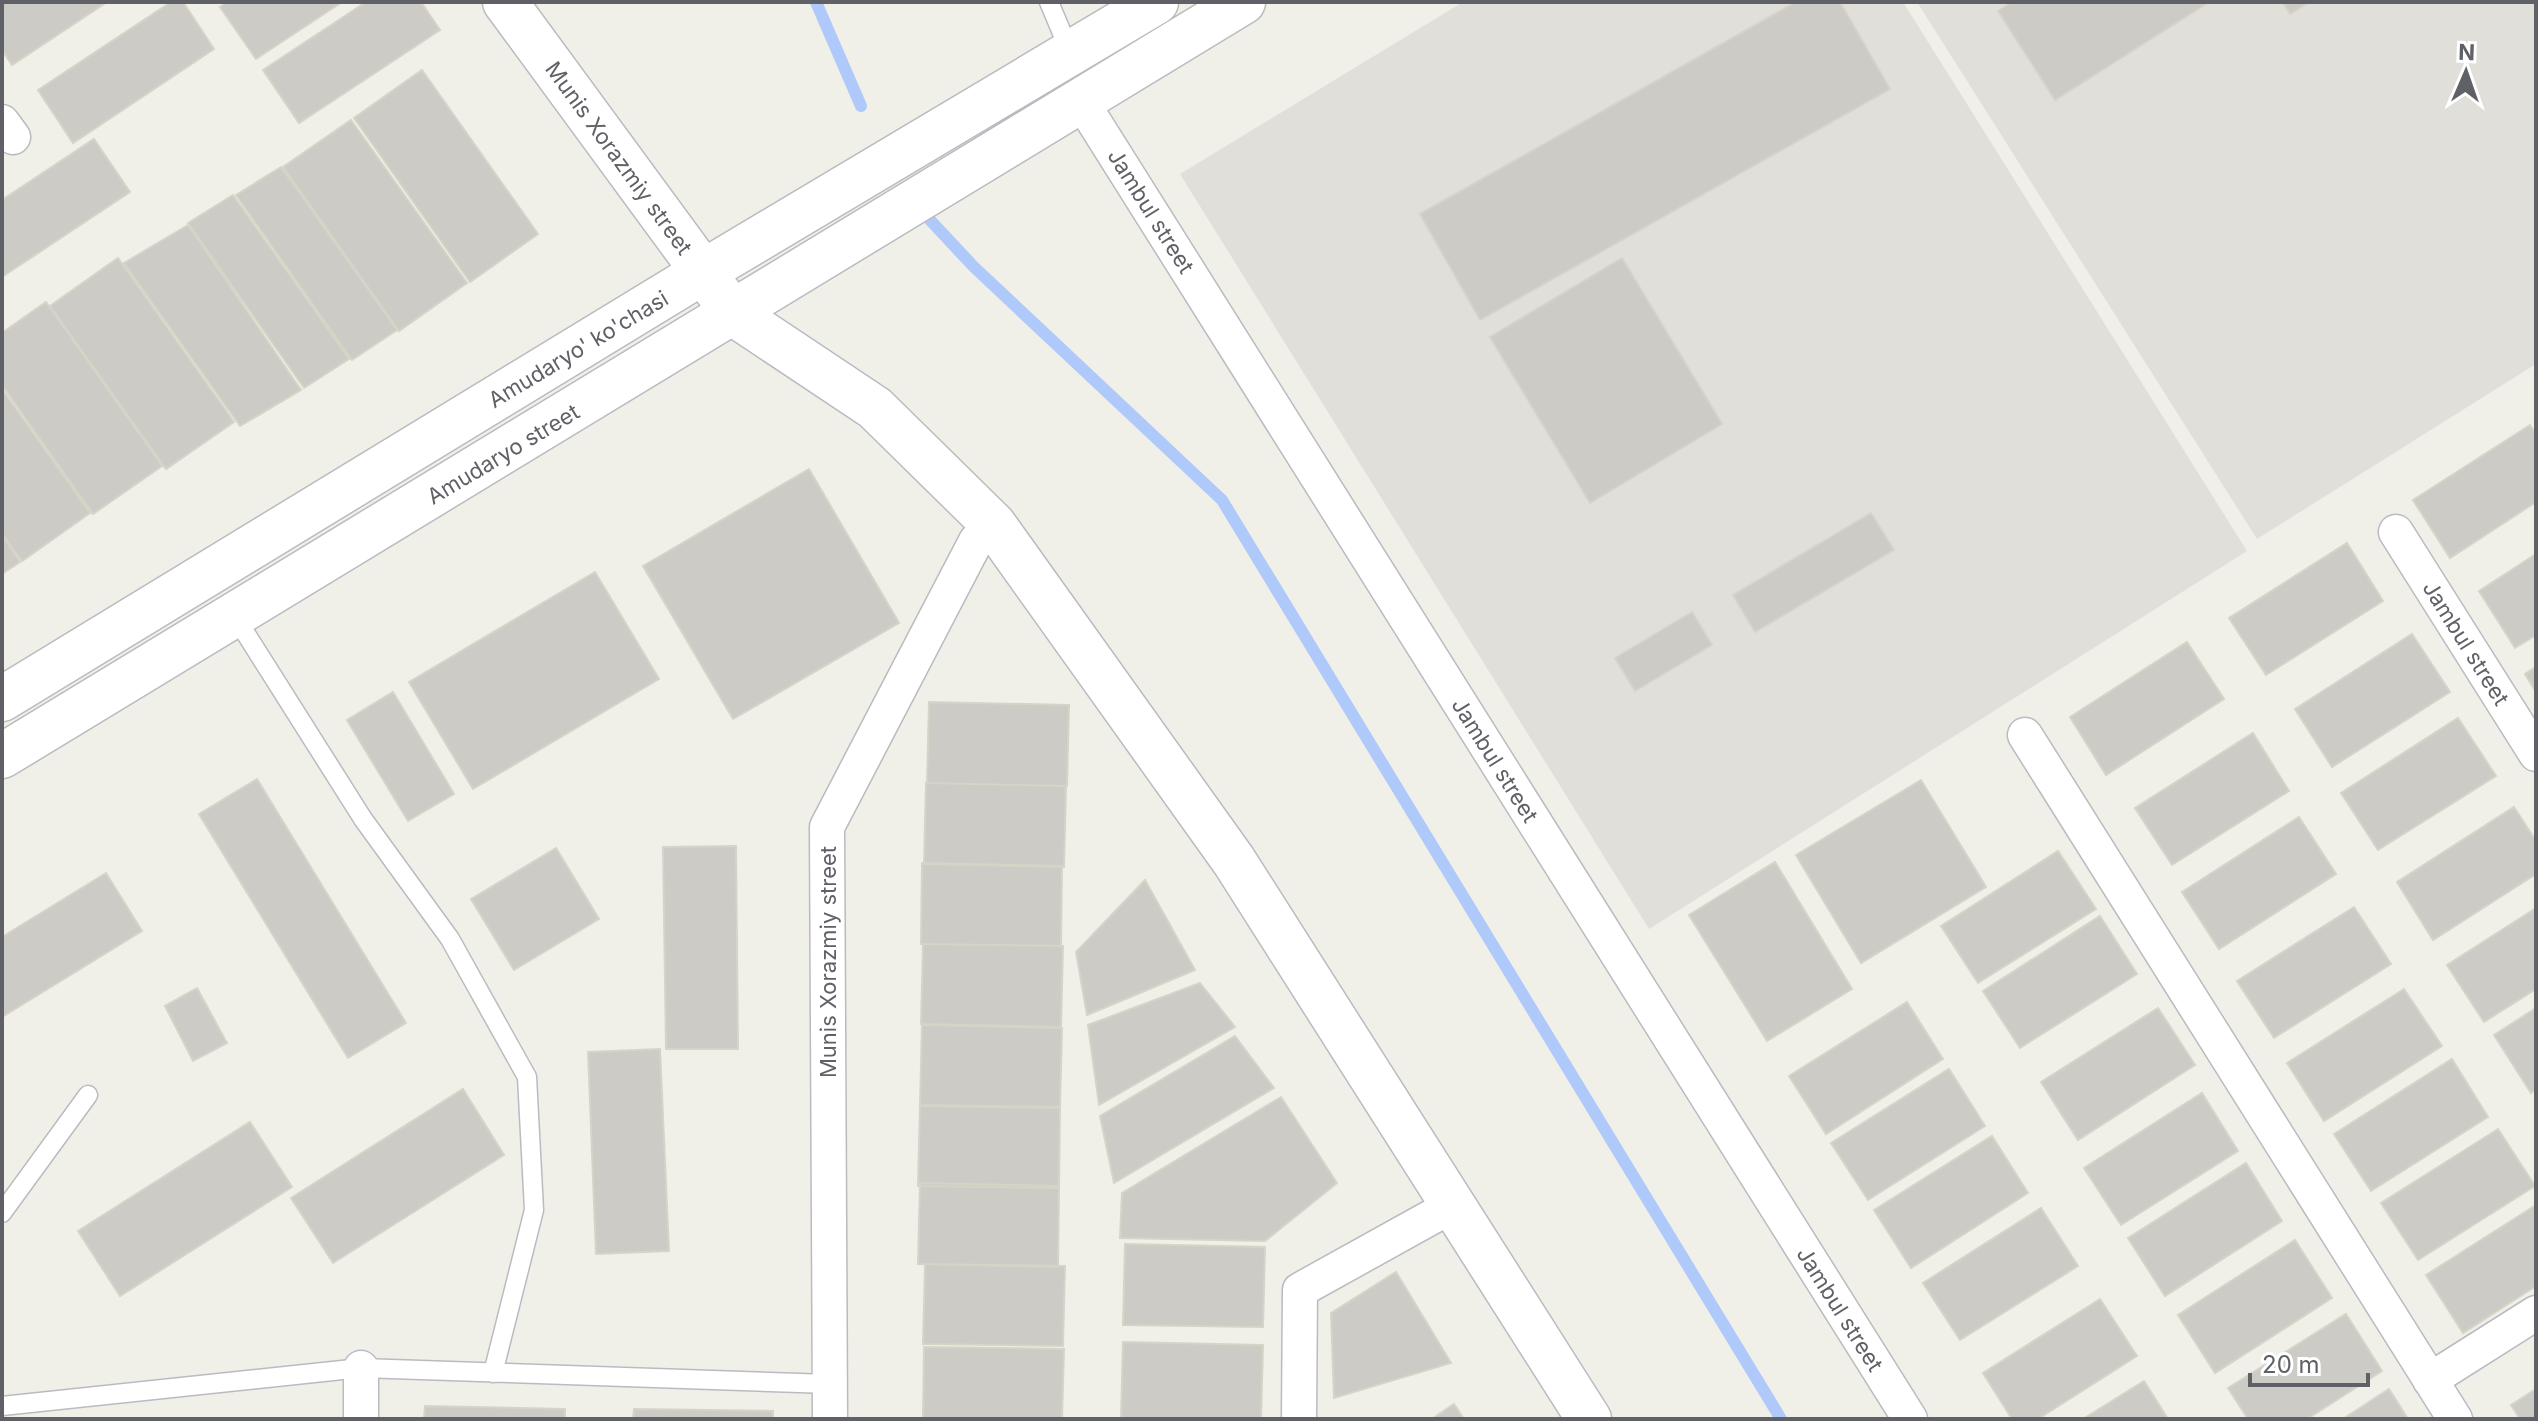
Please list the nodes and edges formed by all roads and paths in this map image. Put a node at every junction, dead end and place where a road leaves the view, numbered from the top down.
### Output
1 (505, 2) edge
2 (1049, 2) edge
3 (1156, 2) edge
4 (1243, 2) edge
5 (1071, 55) junction
6 (1081, 101) junction
7 (703, 272) junction
8 (734, 314) junction
9 (2396, 532) dead end
10 (976, 541) dead end
11 (234, 615) junction
12 (2, 699) edge
13 (2025, 735) dead end
14 (2536, 754) edge
15 (2, 756) edge
16 (88, 1095) dead end
17 (1455, 1204) junction
18 (2, 1213) edge
19 (2536, 1313) edge
20 (361, 1368) junction
21 (493, 1373) junction
22 (2430, 1380) junction
23 (829, 1384) junction
24 (2, 1406) edge
25 (361, 1419) edge
26 (830, 1419) edge
27 (1299, 1419) edge
28 (1589, 1419) edge
29 (1910, 1419) edge
30 (2455, 1419) edge

1 - 7 street, Munis Xorazmiy street
2 - 5 lane
3 - 5 street, Amudaryo' ko'chasi
4 - 6 street, Amudaryo street
5 - 7 street, Amudaryo' ko'chasi
6 - 8 street, Amudaryo street
6 - 29 street, Jambul street
7 - 8 street, Munis Xorazmiy street
7 - 12 street, Amudaryo' ko'chasi
8 - 11 street, Amudaryo street
8 - 17 street
9 - 14 street, Jambul street
10 - 23 street, Munis Xorazmiy street
11 - 15 street, Amudaryo street
11 - 21 lane
13 - 22 street
16 - 18 lane
17 - 27 street
17 - 28 street
19 - 22 street
20 - 21 lane
20 - 24 lane
20 - 25 street
21 - 23 lane
22 - 30 street
23 - 26 street, Munis Xorazmiy street

